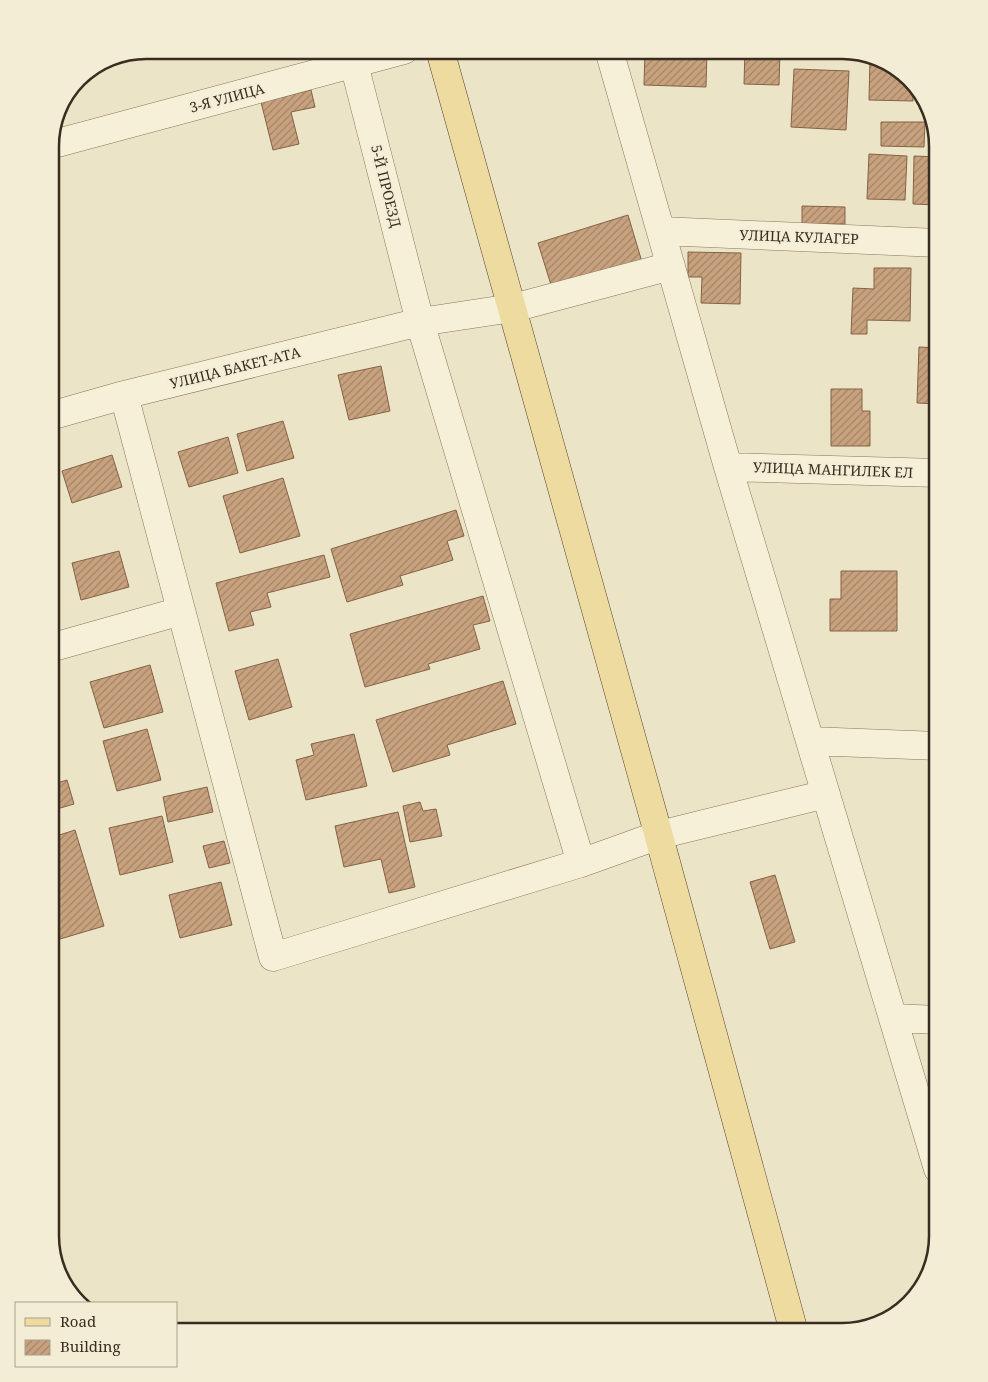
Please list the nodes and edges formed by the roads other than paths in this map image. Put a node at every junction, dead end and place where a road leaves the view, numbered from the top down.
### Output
1 (345, 59) edge
2 (353, 59) edge
3 (443, 59) edge
4 (612, 59) edge
5 (59, 142) edge
6 (661, 231) junction
7 (929, 243) edge
8 (670, 266) junction
9 (513, 308) junction
10 (420, 322) junction
11 (124, 395) junction
12 (59, 413) edge
13 (728, 467) junction
14 (929, 473) edge
15 (181, 611) junction
16 (59, 645) edge
17 (810, 741) junction
18 (929, 746) edge
19 (826, 794) junction
20 (659, 835) junction
21 (581, 863) junction
22 (893, 1018) junction
23 (929, 1020) edge
24 (929, 1139) edge
25 (792, 1323) edge

1 - 5 street, 3-Я УЛИЦА
2 - 10 street, 5-Й ПРОЕЗД
3 - 9 main road
4 - 6 street
6 - 7 street, УЛИЦА КУЛАГЕР
6 - 8 street
8 - 9 street, УЛИЦА БАКЕТ-АТА
8 - 13 street
9 - 10 street, УЛИЦА БАКЕТ-АТА
9 - 20 main road
10 - 11 street, УЛИЦА БАКЕТ-АТА
10 - 21 street, 5-Й ПРОЕЗД
11 - 12 street, УЛИЦА БАКЕТ-АТА
11 - 15 street
13 - 14 street, УЛИЦА МАНГИЛЕК ЕЛ
13 - 17 street
15 - 16 street
15 - 21 street
17 - 18 street
17 - 19 street
19 - 20 street
19 - 22 street
20 - 21 street
20 - 25 main road
22 - 23 street
22 - 24 street

